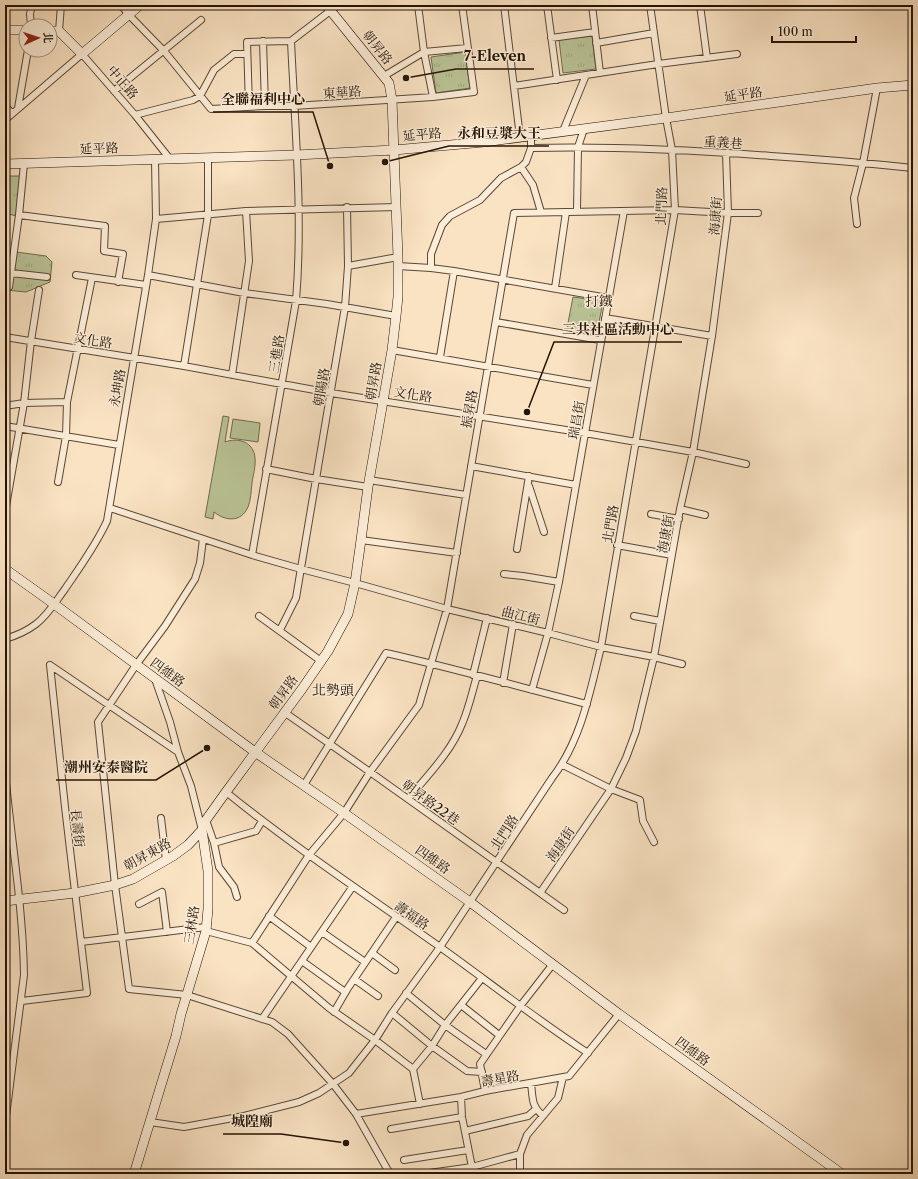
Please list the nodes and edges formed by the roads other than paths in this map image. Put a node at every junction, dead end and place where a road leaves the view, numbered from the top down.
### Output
1 (29, 5) edge
2 (32, 5) edge
3 (61, 5) edge
4 (121, 5) edge
5 (140, 5) edge
6 (418, 5) edge
7 (462, 5) edge
8 (504, 5) edge
9 (547, 5) edge
10 (592, 5) edge
11 (650, 5) edge
12 (700, 5) edge
13 (332, 7) edge
14 (30, 14) junction
15 (129, 15) junction
16 (30, 18) edge
17 (58, 18) edge
18 (201, 20) dead end
19 (5, 30) edge
20 (18, 30) edge
21 (595, 32) junction
22 (654, 33) junction
23 (58, 34) edge
24 (551, 38) junction
25 (263, 41) junction
26 (291, 41) junction
27 (596, 43) junction
28 (467, 48) junction
29 (164, 51) junction
30 (424, 52) junction
31 (82, 54) junction
32 (247, 54) junction
33 (737, 54) dead end
34 (27, 58) edge
35 (707, 58) junction
36 (658, 64) junction
37 (600, 73) junction
38 (586, 75) junction
39 (384, 76) junction
40 (557, 80) junction
41 (913, 84) edge
42 (514, 86) junction
43 (882, 87) junction
44 (114, 91) junction
45 (200, 96) junction
46 (433, 97) junction
47 (392, 100) junction
48 (5, 106) edge
49 (249, 106) junction
50 (265, 106) junction
51 (294, 106) junction
52 (18, 108) junction
53 (12, 113) junction
54 (135, 115) junction
55 (666, 118) junction
56 (5, 120) edge
57 (584, 129) junction
58 (563, 131) junction
59 (531, 136) junction
60 (520, 137) junction
61 (578, 147) junction
62 (531, 148) junction
63 (394, 150) junction
64 (672, 150) junction
65 (726, 153) junction
66 (296, 155) junction
67 (208, 158) junction
68 (170, 159) junction
69 (155, 160) junction
70 (863, 163) junction
71 (24, 164) junction
72 (5, 167) edge
73 (521, 167) junction
74 (913, 168) edge
75 (397, 206) junction
76 (347, 207) junction
77 (298, 209) junction
78 (675, 210) junction
79 (246, 211) junction
80 (577, 211) junction
81 (624, 211) junction
82 (541, 212) junction
83 (566, 212) junction
84 (728, 213) junction
85 (758, 213) dead end
86 (208, 214) junction
87 (19, 215) junction
88 (156, 219) junction
89 (857, 224) dead end
90 (398, 257) junction
91 (348, 266) junction
92 (398, 266) junction
93 (431, 268) junction
94 (454, 271) junction
95 (11, 272) junction
96 (76, 275) dead end
97 (148, 275) junction
98 (47, 277) dead end
99 (92, 278) junction
100 (503, 279) junction
101 (118, 282) junction
102 (197, 284) junction
103 (146, 286) junction
104 (9, 287) dead end
105 (555, 288) junction
106 (39, 290) dead end
107 (244, 293) junction
108 (608, 298) junction
109 (296, 301) junction
110 (346, 307) junction
111 (396, 316) junction
112 (605, 318) junction
113 (496, 322) junction
114 (655, 326) junction
115 (712, 336) junction
116 (5, 337) edge
117 (600, 340) junction
118 (31, 341) junction
119 (78, 349) junction
120 (392, 350) junction
121 (440, 357) junction
122 (133, 358) junction
123 (184, 366) junction
124 (488, 366) junction
125 (232, 375) junction
126 (282, 384) junction
127 (593, 385) junction
128 (331, 393) junction
129 (382, 401) junction
130 (67, 402) junction
131 (24, 403) junction
132 (5, 406) edge
133 (479, 416) junction
134 (5, 426) edge
135 (20, 428) junction
136 (585, 433) junction
137 (66, 436) junction
138 (636, 442) junction
139 (119, 445) junction
140 (693, 452) junction
141 (746, 464) dead end
142 (471, 466) junction
143 (266, 469) junction
144 (529, 476) junction
145 (316, 479) junction
146 (58, 482) dead end
147 (368, 483) junction
148 (528, 484) junction
149 (576, 485) junction
150 (466, 496) junction
151 (5, 507) edge
152 (110, 508) junction
153 (680, 509) junction
154 (651, 514) dead end
155 (705, 515) dead end
156 (678, 519) junction
157 (544, 532) dead end
158 (203, 540) junction
159 (362, 540) junction
160 (618, 545) junction
161 (517, 549) dead end
162 (457, 553) junction
163 (252, 555) junction
164 (672, 555) junction
165 (301, 569) junction
166 (5, 570) edge
167 (504, 574) dead end
168 (355, 582) junction
169 (559, 582) junction
170 (54, 604) junction
171 (447, 609) junction
172 (259, 616) dead end
173 (634, 616) dead end
174 (487, 618) junction
175 (660, 621) junction
176 (513, 624) junction
177 (280, 630) junction
178 (548, 633) junction
179 (5, 639) edge
180 (601, 647) junction
181 (654, 657) junction
182 (320, 661) junction
183 (432, 663) junction
184 (682, 664) dead end
185 (136, 665) junction
186 (475, 675) junction
187 (155, 678) junction
188 (503, 683) junction
189 (532, 690) junction
190 (587, 704) junction
191 (110, 706) junction
192 (284, 712) junction
193 (330, 744) junction
194 (178, 752) junction
195 (255, 752) junction
196 (563, 764) junction
197 (5, 772) edge
198 (370, 772) junction
199 (304, 785) junction
200 (611, 789) junction
201 (226, 792) junction
202 (408, 799) junction
203 (344, 813) junction
204 (161, 818) dead end
205 (206, 820) junction
206 (262, 821) junction
207 (202, 830) junction
208 (654, 842) dead end
209 (214, 843) junction
210 (309, 855) junction
211 (166, 860) junction
212 (497, 863) junction
213 (219, 867) junction
214 (208, 871) junction
215 (115, 885) junction
216 (353, 886) junction
217 (75, 893) junction
218 (540, 893) junction
219 (237, 897) dead end
220 (19, 900) junction
221 (5, 901) edge
222 (470, 902) junction
223 (139, 904) dead end
224 (564, 910) dead end
225 (269, 916) junction
226 (396, 917) junction
227 (206, 929) junction
228 (167, 932) junction
229 (322, 932) junction
230 (123, 937) junction
231 (81, 942) junction
232 (252, 943) junction
233 (312, 947) junction
234 (440, 947) junction
235 (372, 953) junction
236 (302, 961) junction
237 (365, 962) junction
238 (553, 964) junction
239 (395, 970) dead end
240 (291, 977) junction
241 (482, 978) junction
242 (354, 979) junction
243 (345, 992) junction
244 (406, 993) junction
245 (187, 995) junction
246 (378, 996) dead end
247 (22, 1001) junction
248 (460, 1005) junction
249 (521, 1005) junction
250 (334, 1012) junction
251 (392, 1013) junction
252 (620, 1014) junction
253 (262, 1019) junction
254 (445, 1025) junction
255 (499, 1036) junction
256 (375, 1040) junction
257 (432, 1046) junction
258 (588, 1053) junction
259 (486, 1054) junction
260 (413, 1069) junction
261 (482, 1072) junction
262 (563, 1077) junction
263 (531, 1083) junction
264 (333, 1084) junction
265 (485, 1091) junction
266 (461, 1097) junction
267 (420, 1104) junction
268 (536, 1109) junction
269 (356, 1114) junction
270 (543, 1116) junction
271 (462, 1117) junction
272 (150, 1122) junction
273 (5, 1124) edge
274 (391, 1129) dead end
275 (465, 1131) junction
276 (468, 1150) junction
277 (520, 1154) junction
278 (404, 1160) dead end
279 (472, 1166) junction
280 (134, 1174) edge
281 (390, 1174) edge
282 (422, 1174) edge
283 (522, 1174) edge
284 (842, 1174) edge

1 - 14 street
2 - 14 street
3 - 17 street
4 - 15 street
5 - 15 main road
6 - 30 street
7 - 28 street
8 - 42 street
9 - 24 street
10 - 21 street
11 - 22 street, 北門路
12 - 35 street
13 - 26 street
13 - 39 main road, 朝昇路
14 - 16 street
15 - 29 street
15 - 31 main road
18 - 29 street
19 - 20 main road
21 - 24 street
21 - 27 street
22 - 27 street
22 - 36 street, 北門路
23 - 31 main road, 中正路
24 - 40 street
25 - 26 street
25 - 32 street
25 - 50 street
26 - 51 street, 三進路
27 - 37 street
28 - 30 street
28 - 46 street, 東華路
29 - 44 street
29 - 45 street
30 - 39 street
30 - 46 street
31 - 44 street, 中正路
31 - 52 street
32 - 45 street
32 - 49 street
33 - 35 street
34 - 52 street
35 - 36 street
36 - 37 street
36 - 55 street, 北門路
37 - 38 street
38 - 40 street
38 - 58 street
39 - 47 main road, 朝昇路
40 - 42 street
41 - 43 main road, 延平路
42 - 60 street
43 - 55 main road, 延平路
43 - 70 street
44 - 54 street, 中正路
45 - 49 street, 東華路
45 - 54 street
46 - 47 street, 東華路
47 - 51 street, 東華路
47 - 63 main road, 朝昇路
48 - 53 street
49 - 50 street, 東華路
50 - 51 street, 東華路
51 - 66 street, 三進路
52 - 53 street
53 - 56 street
54 - 68 street, 中正路
55 - 57 main road, 延平路
55 - 64 street, 北門路
57 - 58 main road, 延平路
57 - 61 street
58 - 59 main road, 延平路
59 - 60 main road, 延平路
59 - 62 street
60 - 63 main road, 延平路
61 - 62 street, 重義巷
61 - 64 street, 重義巷
61 - 80 street
62 - 73 street
63 - 66 main road, 延平路
63 - 75 main road, 朝昇路
64 - 65 street, 重義巷
64 - 78 street, 北門路
65 - 70 street, 重義巷
65 - 84 street, 海康街
66 - 67 main road, 延平路
66 - 77 street, 三進路
67 - 68 main road, 延平路
67 - 86 street
68 - 69 main road, 延平路
69 - 71 main road, 延平路
69 - 88 street, 永坤路
70 - 74 street, 重義巷
70 - 89 street
71 - 72 main road, 延平路
71 - 87 street
73 - 82 street
73 - 93 street
75 - 76 street
75 - 90 main road, 朝昇路
76 - 77 street
76 - 91 street, 朝陽路
77 - 79 street
77 - 109 street, 三進路
78 - 81 street
78 - 84 street
78 - 114 street, 北門路
79 - 86 street
79 - 107 street
80 - 81 street
80 - 83 street
81 - 108 street, 瑞昌街
82 - 83 street
82 - 100 street, 振昇路
83 - 105 street
84 - 85 street
84 - 115 street, 海康街
86 - 88 street
86 - 102 street
87 - 95 street
87 - 101 street
88 - 97 street, 永坤路
90 - 91 street
90 - 92 main road, 朝昇路
91 - 110 street, 朝陽路
92 - 93 street
92 - 111 main road, 朝昇路
93 - 94 street
94 - 100 street
94 - 121 street
95 - 98 street
95 - 104 street
96 - 99 street
97 - 102 street
97 - 103 street, 永坤路
99 - 101 street
99 - 119 street
100 - 105 street
100 - 113 street, 振昇路
101 - 103 street
102 - 107 street
102 - 123 street
103 - 122 street, 永坤路
105 - 108 street
106 - 118 street
107 - 109 street
107 - 125 street
108 - 112 street, 瑞昌街
109 - 110 street
109 - 126 street, 三進路
110 - 111 street
110 - 128 street, 朝陽路
111 - 120 main road, 朝昇路
112 - 114 street
112 - 117 street, 瑞昌街
113 - 117 street
113 - 124 street, 振昇路
114 - 115 street
114 - 138 street, 北門路
115 - 140 street, 海康街
116 - 118 street, 文化路
117 - 127 street, 瑞昌街
118 - 119 street, 文化路
118 - 131 street
119 - 122 street, 文化路
119 - 130 street
120 - 121 street
120 - 129 main road, 朝昇路
121 - 124 street
122 - 123 street, 文化路
122 - 139 street, 永坤路
123 - 125 street, 文化路
124 - 127 street
124 - 133 street, 振昇路
125 - 126 street, 文化路
126 - 128 street, 文化路
126 - 143 street, 三進路
127 - 136 street, 瑞昌街
128 - 129 street, 文化路
128 - 145 street, 朝陽路
129 - 133 street, 文化路
129 - 147 main road, 朝昇路
130 - 131 street
130 - 137 street
131 - 132 street
131 - 135 street
133 - 136 street, 文化路
133 - 142 street, 振昇路
134 - 135 street
135 - 137 street
135 - 151 street
136 - 138 street, 文化路
136 - 149 street, 瑞昌街
137 - 139 street
137 - 146 street
138 - 140 street, 文化路
138 - 160 street, 北門路
139 - 152 street, 永坤路
140 - 141 street, 文化路
140 - 153 street, 海康街
142 - 144 street
142 - 150 street, 振昇路
143 - 145 street
143 - 163 street, 三進路
144 - 148 street
144 - 149 street
145 - 147 street
145 - 165 street, 朝陽路
147 - 150 street
147 - 159 main road, 朝昇路
148 - 157 street
148 - 161 street
149 - 169 street, 瑞昌街
150 - 162 street, 振昇路
152 - 158 street, 曲江街
152 - 170 street, 永坤路
153 - 155 street
153 - 156 street, 海康街
154 - 156 street
156 - 164 street, 海康街
158 - 163 street, 曲江街
158 - 185 street
159 - 162 street
159 - 168 main road, 朝昇路
160 - 164 street
160 - 180 street, 北門路
162 - 171 street, 振昇路
163 - 165 street, 曲江街
164 - 175 street, 海康街
165 - 168 street, 曲江街
165 - 177 street, 朝陽路
166 - 170 main road, 四維路
167 - 169 street
168 - 171 street, 曲江街
168 - 182 main road, 朝昇路
169 - 178 street, 瑞昌街
170 - 179 street, 永坤路
170 - 185 main road, 四維路
171 - 174 street, 曲江街
171 - 183 street, 振昇路
172 - 177 street
173 - 175 street
174 - 176 street, 曲江街
174 - 186 street
175 - 181 street, 海康街
176 - 178 street, 曲江街
176 - 188 street
177 - 182 street
178 - 180 street, 曲江街
178 - 189 street, 瑞昌街
180 - 181 street, 曲江街
180 - 190 street, 北門路
181 - 184 street, 曲江街
181 - 200 street, 海康街
182 - 192 main road, 朝昇路
183 - 186 street
183 - 193 street
183 - 198 street, 振昇路
185 - 187 main road, 四維路
185 - 191 street
186 - 188 street
186 - 202 street
187 - 194 street, 三林路
187 - 195 main road, 四維路
188 - 189 street
189 - 190 street
190 - 196 street, 北門路
191 - 194 street
191 - 215 street
191 - 217 street, 長壽街
192 - 193 street, 朝昇路22巷
192 - 195 main road, 朝昇路
193 - 198 street, 朝昇路22巷
193 - 199 street
194 - 207 street, 三林路
195 - 199 main road, 四維路
195 - 201 main road, 朝昇東路
196 - 200 street
196 - 212 street, 北門路
197 - 220 street
198 - 202 street, 朝昇路22巷
198 - 203 street, 振昇路
199 - 203 main road, 四維路
200 - 208 street
200 - 218 street, 海康街
201 - 205 main road, 朝昇東路
201 - 206 street, 壽福路
202 - 212 street, 朝昇路22巷
203 - 210 street, 振昇路
203 - 222 main road, 四維路
204 - 211 street
205 - 207 main road, 朝昇東路
205 - 209 street
206 - 209 street
206 - 210 street, 壽福路
207 - 211 main road, 朝昇東路
207 - 214 main road, 三林路
209 - 213 street
210 - 216 street, 壽福路
210 - 225 street, 振昇路
211 - 215 main road, 朝昇東路
212 - 218 street, 朝昇路22巷
212 - 222 street, 北門路
213 - 214 street
213 - 219 street
214 - 227 main road, 三林路
215 - 217 main road, 朝昇東路
215 - 230 street
216 - 226 street, 壽福路
216 - 229 street
217 - 220 main road, 朝昇東路
217 - 231 street, 長壽街
218 - 224 street, 朝昇路22巷
220 - 221 main road, 朝昇東路
220 - 247 street
222 - 234 street, 北門路
222 - 238 main road, 四維路
223 - 228 street
225 - 232 street, 振昇路
225 - 233 street
226 - 234 street, 壽福路
226 - 235 street
227 - 228 street
227 - 232 street
227 - 245 main road, 三林路
228 - 230 street
229 - 233 street
229 - 237 street
230 - 231 street
230 - 245 street
231 - 247 street, 長壽街
232 - 240 street
233 - 236 street
234 - 241 street, 壽福路
234 - 244 street, 北門路
235 - 237 street
235 - 239 street
236 - 240 street
236 - 243 street
237 - 242 street
238 - 249 street
238 - 252 main road, 四維路
240 - 250 street
240 - 253 street
241 - 248 street
241 - 249 street, 壽福路
242 - 243 street
242 - 246 street
243 - 250 street
244 - 251 street, 北門路
244 - 254 street
245 - 253 street
245 - 272 main road, 三林路
247 - 273 street
248 - 254 street
248 - 255 street
249 - 255 street
249 - 258 street, 壽福路
250 - 256 street
251 - 256 street, 北門路
251 - 257 street
252 - 258 street, 壽星路
252 - 284 main road, 四維路
253 - 264 street
254 - 257 street
254 - 259 street
255 - 259 street
256 - 260 street
256 - 264 street, 北門路
257 - 260 street
257 - 261 street
258 - 262 street, 壽星路
259 - 261 street
260 - 267 street
261 - 265 street
262 - 263 street, 壽星路
262 - 270 street
263 - 265 street, 壽星路
263 - 268 street
264 - 269 street
264 - 272 street, 北門路
265 - 266 street, 壽星路
266 - 267 street, 壽星路
266 - 271 street
267 - 269 street, 壽星路
268 - 270 street
268 - 275 street
269 - 281 street
270 - 277 street
271 - 274 street
271 - 275 street
272 - 280 main road, 三林路
275 - 276 street
276 - 278 street
276 - 279 street
277 - 279 street
277 - 283 street
279 - 282 street

